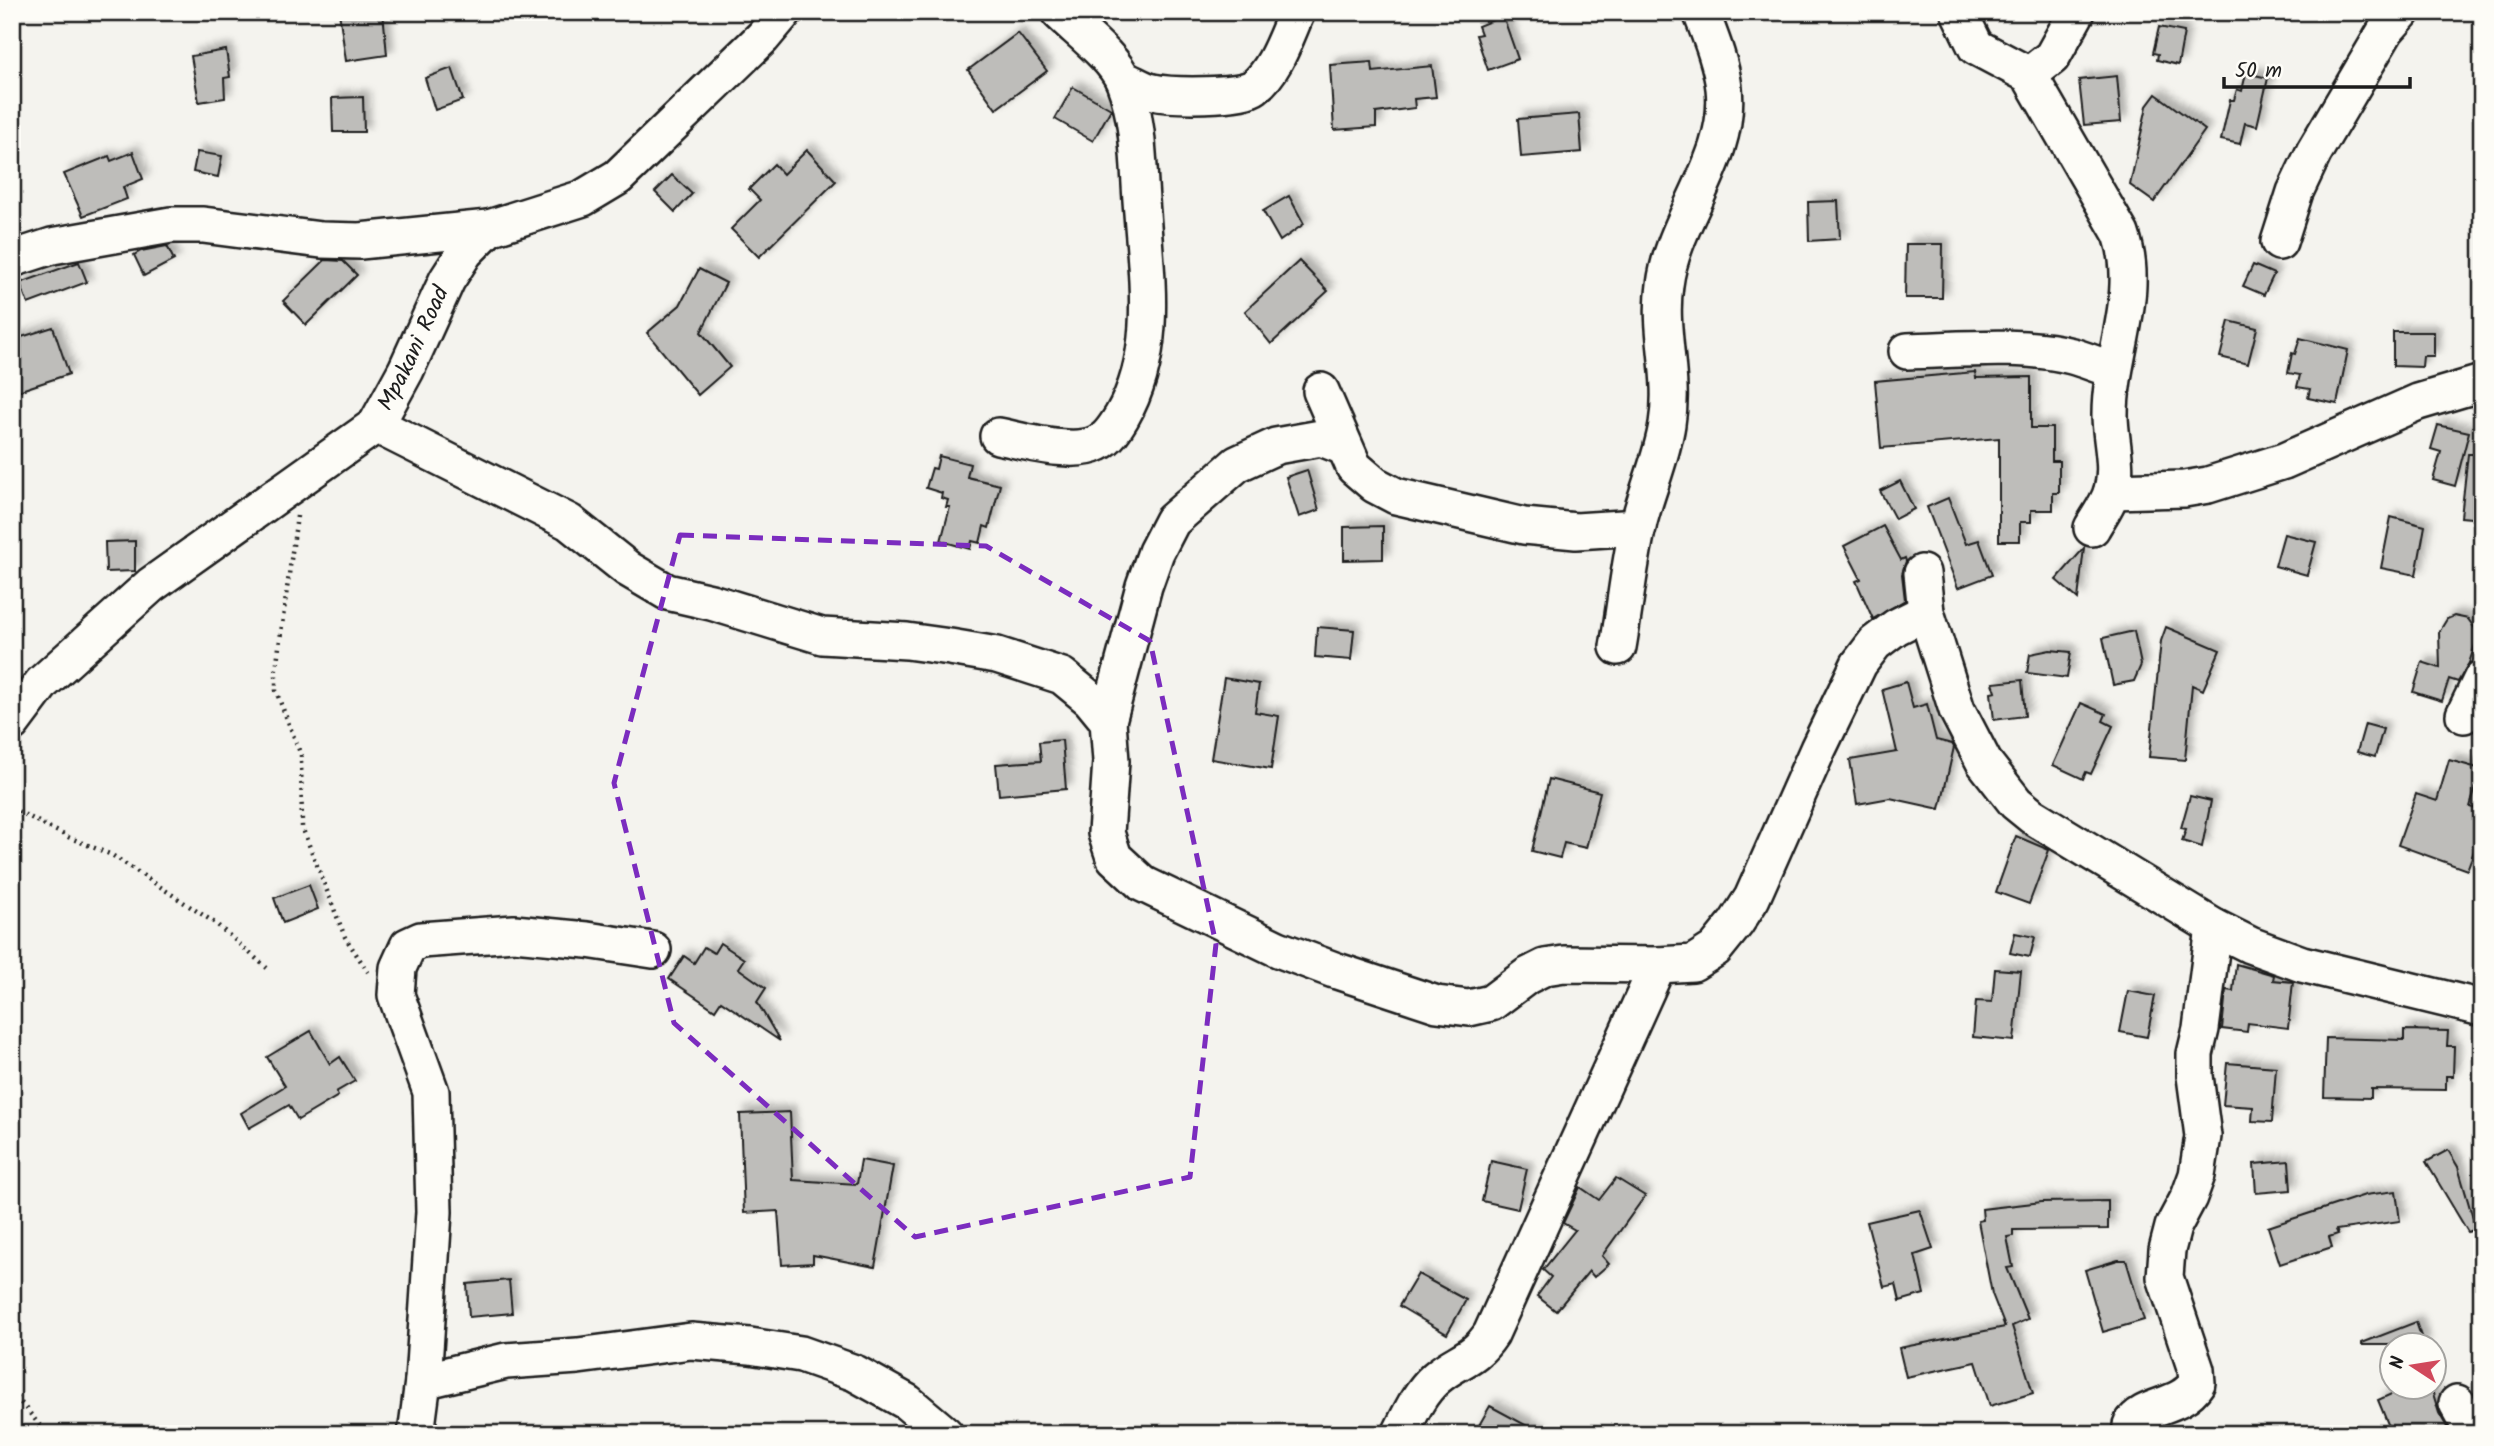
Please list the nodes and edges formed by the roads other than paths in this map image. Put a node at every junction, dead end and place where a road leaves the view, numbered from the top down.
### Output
1 (784, 12) edge
2 (1059, 12) edge
3 (1297, 12) edge
4 (1700, 12) edge
5 (1959, 12) edge
6 (2077, 12) edge
7 (2402, 12) edge
8 (2029, 75) junction
9 (1123, 79) junction
10 (489, 228) junction
11 (2279, 242) dead end
12 (12, 259) edge
13 (1907, 351) dead end
14 (2114, 370) junction
15 (2482, 383) edge
16 (1321, 391) dead end
17 (376, 425) junction
18 (998, 436) dead end
19 (1344, 447) junction
20 (2112, 491) junction
21 (1638, 527) junction
22 (2092, 528) dead end
23 (1922, 573) dead end
24 (1926, 612) junction
25 (1618, 647) dead end
26 (2482, 678) edge
27 (2464, 715) dead end
28 (1108, 721) junction
29 (12, 723) edge
30 (2214, 927) junction
31 (653, 950) dead end
32 (1658, 965) junction
33 (2482, 1008) edge
34 (423, 1381) junction
35 (2457, 1403) dead end
36 (416, 1434) edge
37 (945, 1434) edge
38 (1400, 1434) edge
39 (2131, 1434) edge
40 (2474, 1434) edge

1 - 10 street, Mpakani Road
2 - 9 street
3 - 9 street
4 - 21 street
5 - 8 street
6 - 8 street
7 - 11 street
8 - 14 street
9 - 18 street
10 - 12 street
10 - 17 street, Mpakani Road
13 - 14 street
14 - 20 street
15 - 20 street
16 - 19 street
17 - 28 street
17 - 29 street, Mpakani Road
19 - 21 street
19 - 28 street
20 - 22 street
21 - 25 street
23 - 24 street
24 - 30 street
24 - 32 street
26 - 27 street
28 - 32 street
30 - 33 street
30 - 39 street
31 - 34 street
32 - 38 street
34 - 36 street
34 - 37 street
35 - 40 street

